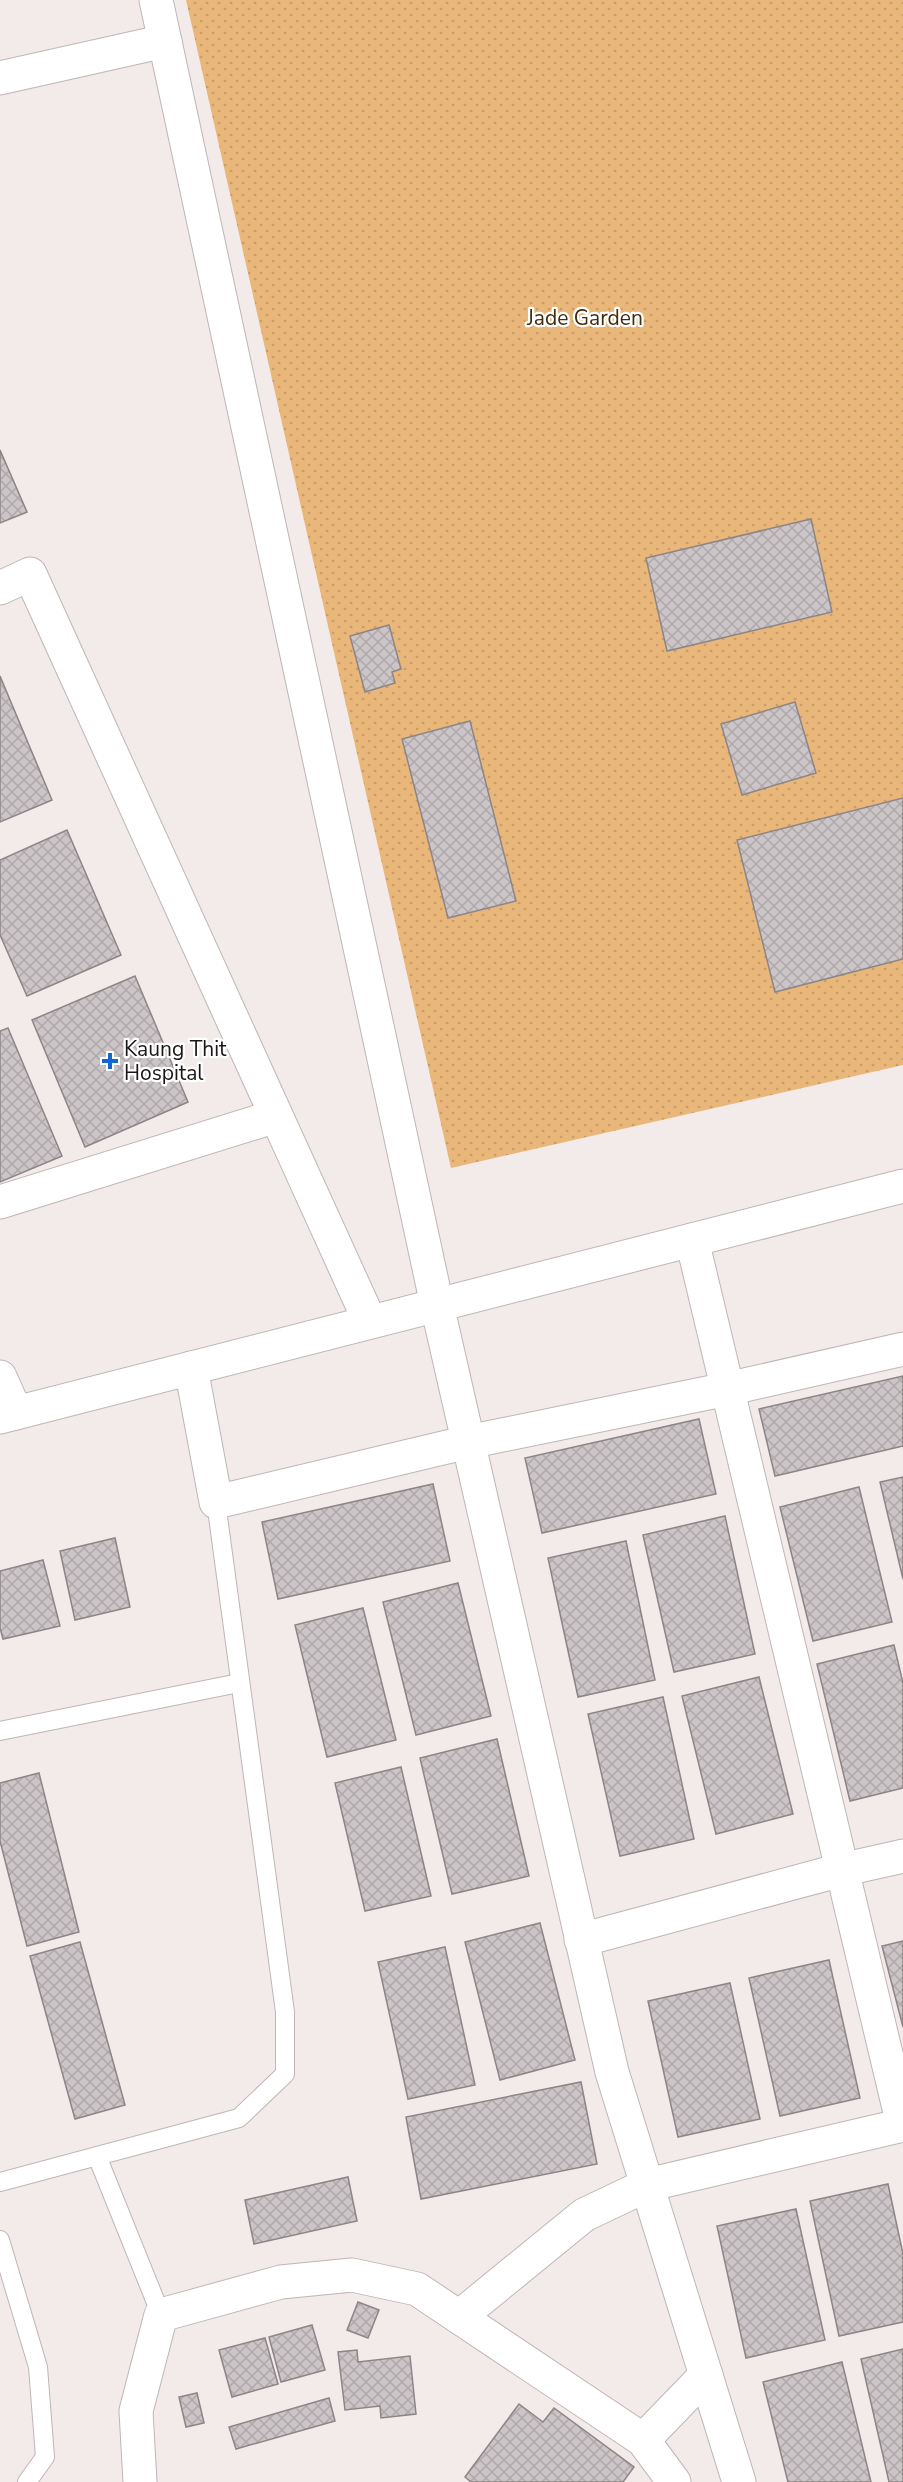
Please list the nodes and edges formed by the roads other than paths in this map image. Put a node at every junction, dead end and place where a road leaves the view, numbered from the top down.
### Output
1 (156, 0) edge
2 (165, 41) junction
3 (0, 78) edge
4 (0, 588) edge
5 (276, 1116) junction
6 (903, 1186) edge
7 (0, 1202) edge
8 (692, 1240) junction
9 (437, 1305) junction
10 (370, 1322) junction
11 (903, 1349) edge
12 (191, 1368) junction
13 (0, 1377) edge
14 (728, 1389) junction
15 (8, 1415) edge
16 (468, 1442) junction
17 (216, 1502) junction
18 (239, 1683) junction
19 (0, 1731) edge
20 (903, 1856) edge
21 (841, 1870) junction
22 (581, 1940) junction
23 (903, 2125) edge
24 (98, 2156) junction
25 (0, 2182) edge
26 (647, 2185) junction
27 (0, 2240) edge
28 (161, 2315) junction
29 (459, 2317) junction
30 (706, 2375) junction
31 (643, 2440) junction
32 (27, 2482) edge
33 (140, 2482) edge
34 (674, 2482) edge
35 (739, 2482) edge

1 - 2 street
2 - 3 street
2 - 9 street
4 - 5 street
5 - 7 street
5 - 10 street
6 - 8 street
8 - 9 street
8 - 14 street
9 - 10 street
9 - 16 street
10 - 12 street
11 - 14 street
12 - 15 street
12 - 17 street
13 - 15 street
14 - 16 street
14 - 21 street
16 - 17 street
16 - 22 street
17 - 18 lane
18 - 19 lane
18 - 24 lane
20 - 21 street
21 - 22 street
21 - 23 street
22 - 26 street
23 - 26 street
24 - 25 lane
24 - 28 lane
26 - 29 street
26 - 30 street
27 - 32 lane
28 - 29 street
28 - 33 street
29 - 31 street
30 - 31 street
30 - 35 street
31 - 34 street

